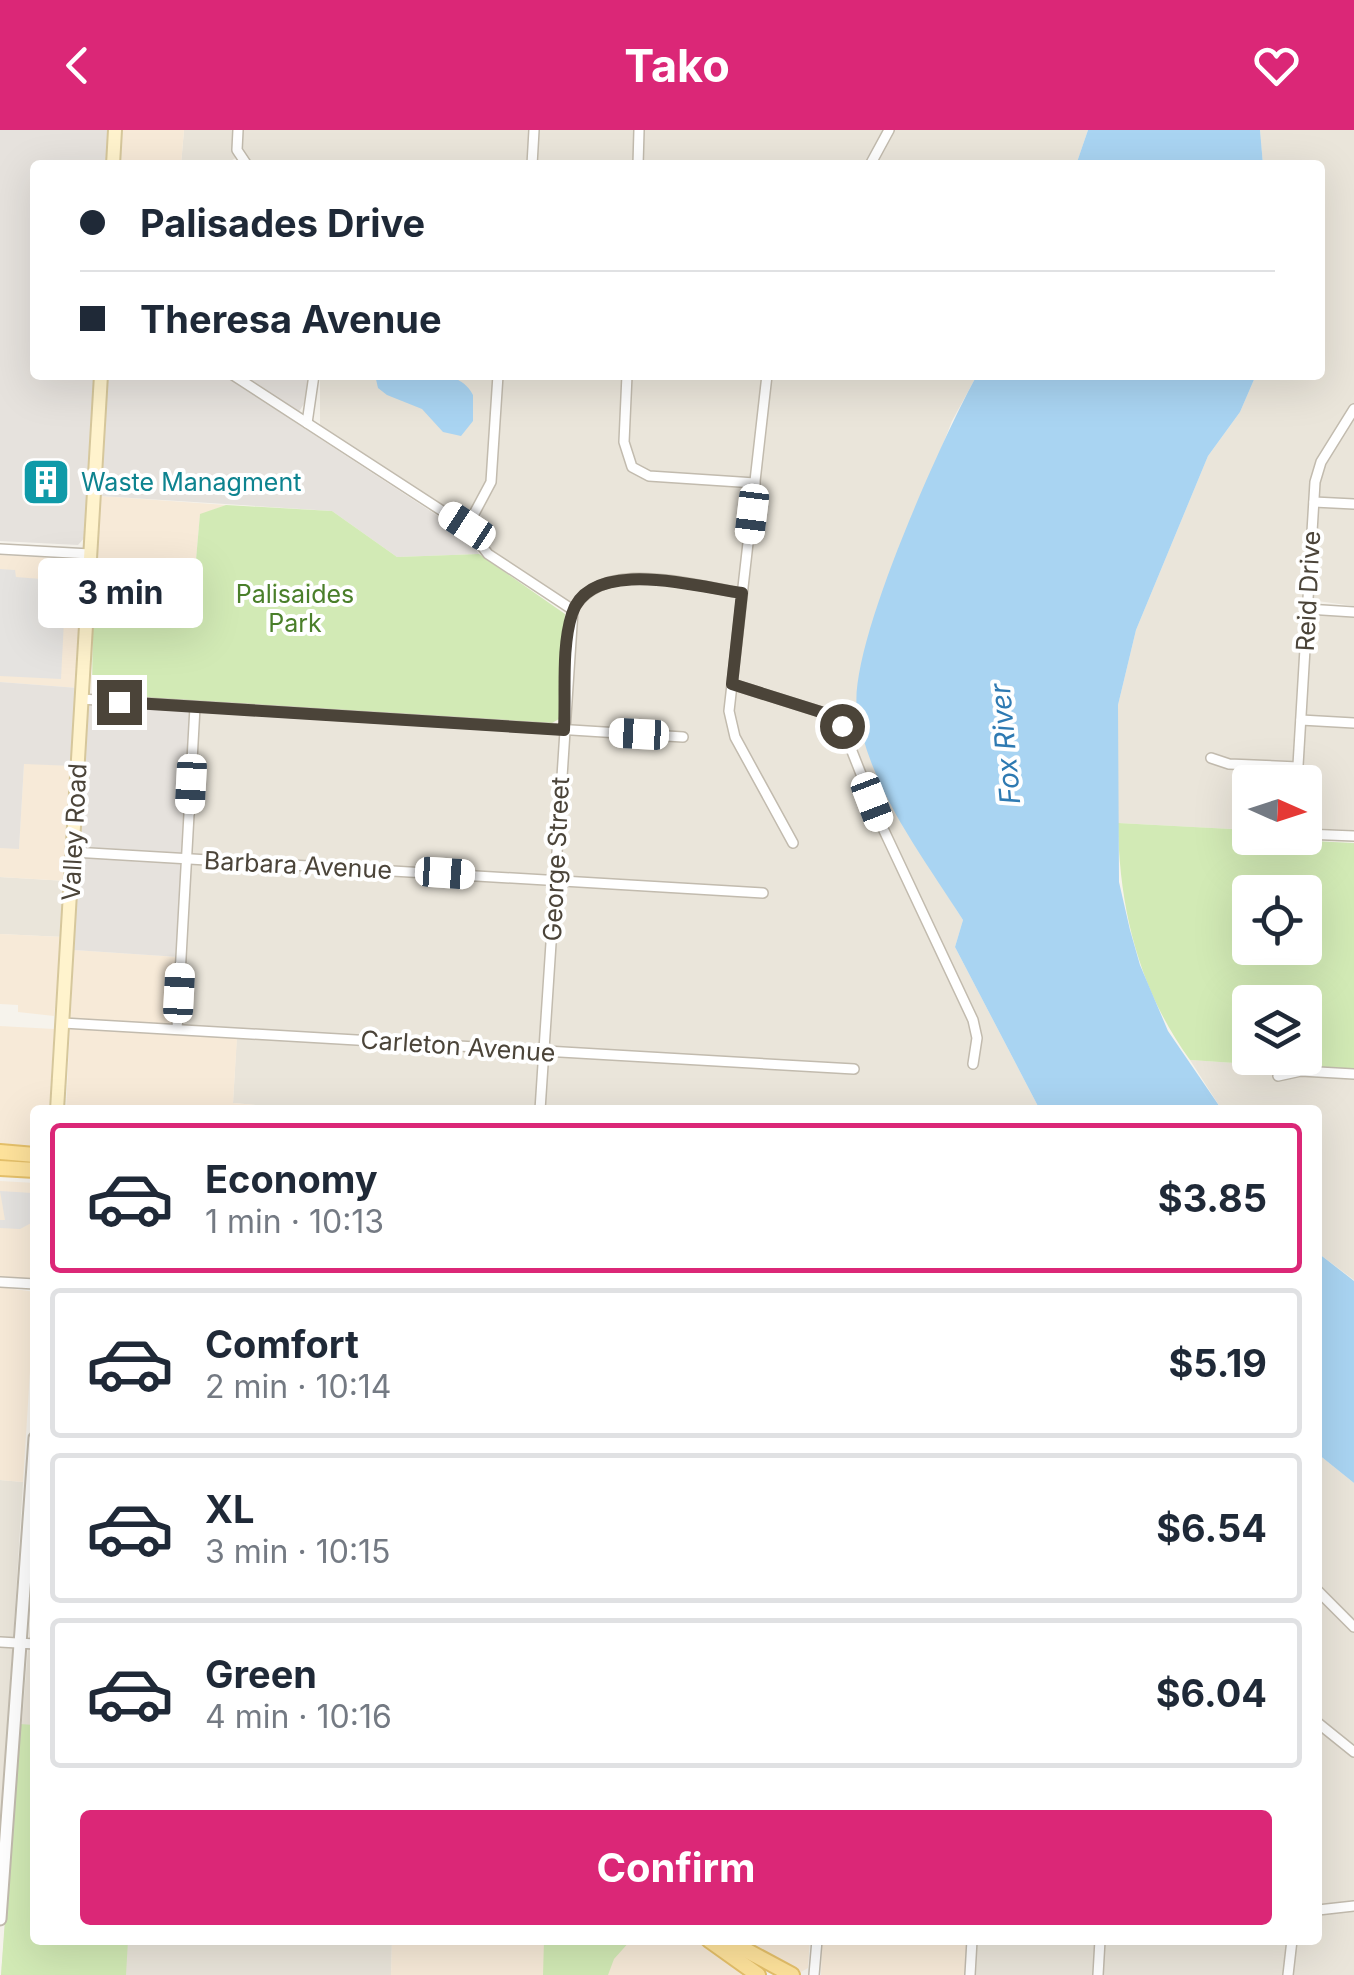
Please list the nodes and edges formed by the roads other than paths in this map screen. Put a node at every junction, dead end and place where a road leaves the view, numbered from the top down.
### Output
1 (115, 130) edge
2 (238, 130) edge
3 (534, 130) edge
4 (639, 130) edge
5 (888, 130) edge
6 (113, 160) edge
7 (244, 160) edge
8 (532, 160) edge
9 (638, 160) edge
10 (873, 160) edge
11 (100, 380) edge
12 (241, 380) edge
13 (313, 380) edge
14 (498, 380) edge
15 (628, 380) edge
16 (765, 380) edge
17 (1354, 409) edge
18 (307, 423) junction
19 (755, 483) junction
20 (1314, 502) junction
21 (1354, 504) edge
22 (467, 526) junction
23 (0, 548) edge
24 (90, 554) junction
25 (742, 593) junction
26 (573, 610) junction
27 (1307, 610) junction
28 (1354, 612) edge
29 (732, 684) junction
30 (81, 700) junction
31 (196, 707) junction
32 (1301, 720) junction
33 (1354, 723) edge
34 (564, 730) junction
35 (683, 737) dead end
36 (1211, 758) dead end
37 (1246, 765) edge
38 (1298, 765) edge
39 (1322, 835) edge
40 (1354, 836) edge
41 (793, 843) dead end
42 (73, 852) junction
43 (186, 858) junction
44 (555, 879) junction
45 (763, 893) dead end
46 (63, 1022) junction
47 (177, 1029) junction
48 (544, 1052) junction
49 (974, 1064) dead end
50 (854, 1069) dead end
51 (1354, 1074) edge
52 (1278, 1076) dead end
53 (57, 1105) edge
54 (540, 1105) edge
55 (0, 1152) edge
56 (30, 1154) edge
57 (0, 1168) edge
58 (30, 1170) edge
59 (0, 1282) edge
60 (30, 1284) edge
61 (30, 1506) edge
62 (1322, 1596) edge
63 (1354, 1628) edge
64 (0, 1642) edge
65 (20, 1643) junction
66 (30, 1644) edge
67 (0, 1720) edge
68 (15, 1720) junction
69 (1322, 1726) edge
70 (1354, 1752) edge
71 (3, 1827) edge
72 (1354, 1906) edge
73 (1322, 1910) edge
74 (0, 1919) edge
75 (715, 1945) edge
76 (736, 1945) edge
77 (817, 1945) edge
78 (972, 1945) edge
79 (1100, 1945) edge
80 (1291, 1945) edge
81 (736, 1963) junction
82 (748, 1975) edge
83 (758, 1975) edge
84 (792, 1975) edge
85 (814, 1975) edge
86 (970, 1975) edge
87 (1098, 1975) edge
88 (1288, 1975) edge

1 - 6 main road
2 - 7 street
3 - 8 street
4 - 9 street
5 - 10 street
11 - 24 main road, Valley Road
12 - 18 street
13 - 18 street
14 - 22 street
15 - 19 street
16 - 19 street
17 - 20 street, Reid Drive
18 - 22 street
19 - 25 street
20 - 21 street
20 - 27 street, Reid Drive
22 - 26 street
23 - 24 street
24 - 30 main road, Valley Road
25 - 26 street
25 - 29 street
26 - 34 street, George Street
27 - 28 street
27 - 32 street, Reid Drive
29 - 41 street
29 - 49 street
30 - 31 street
30 - 42 main road, Valley Road
31 - 34 street
31 - 43 street
32 - 33 street
32 - 38 street, Reid Drive
34 - 35 street
34 - 44 street, George Street
36 - 37 street
39 - 40 street
42 - 43 street, Barbara Avenue
42 - 46 main road, Valley Road
43 - 44 street, Barbara Avenue
43 - 47 street
44 - 45 street, Barbara Avenue
44 - 48 street, George Street
46 - 47 street, Carleton Avenue
46 - 53 main road, Valley Road
47 - 48 street, Carleton Avenue
48 - 50 street, Carleton Avenue
48 - 54 street, George Street
51 - 52 street
55 - 56 main road
57 - 58 main road
59 - 60 street
61 - 65 street
62 - 63 street
64 - 65 street
65 - 66 street
65 - 68 street
67 - 68 street
68 - 71 street
69 - 70 street
71 - 74 street
72 - 73 street
75 - 81 main road
76 - 84 main road
77 - 85 street
78 - 86 street
79 - 87 street
80 - 88 street
81 - 82 main road
81 - 83 main road

